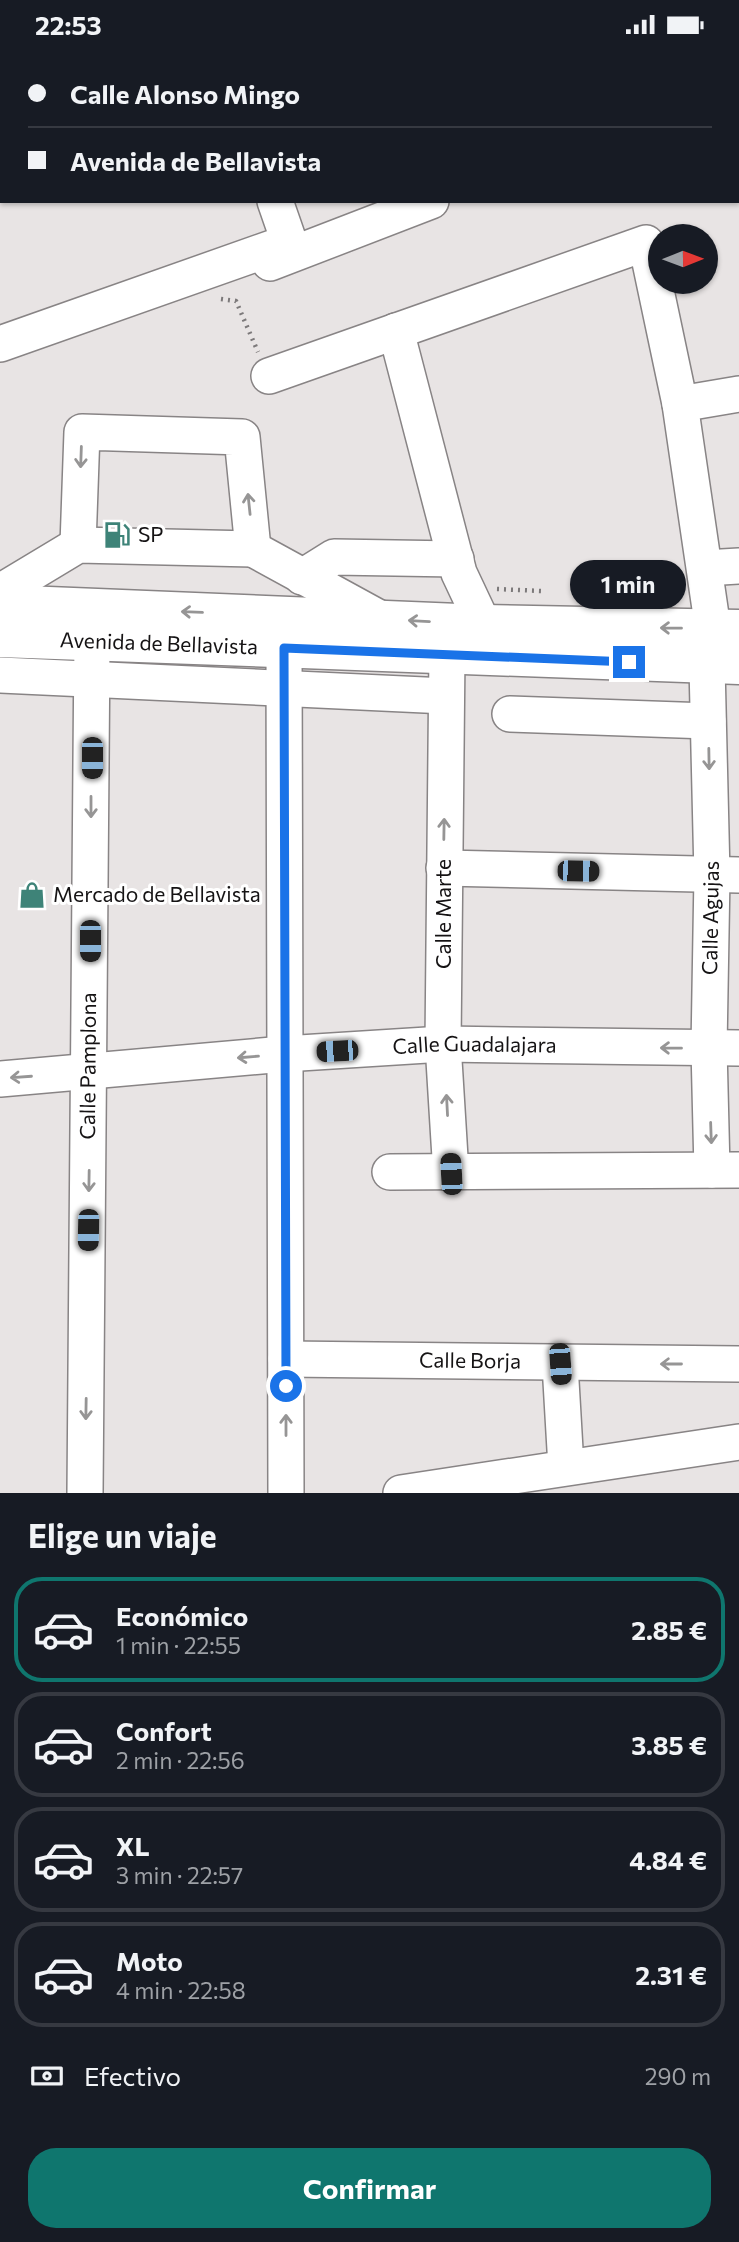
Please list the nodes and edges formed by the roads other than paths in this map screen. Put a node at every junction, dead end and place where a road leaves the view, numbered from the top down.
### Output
1 (276, 203) edge
2 (425, 203) edge
3 (291, 247) junction
4 (219, 290) road end
5 (396, 331) junction
6 (0, 344) edge
7 (269, 376) road end
8 (739, 394) edge
9 (680, 404) junction
10 (78, 545) junction
11 (253, 549) junction
12 (456, 559) junction
13 (722, 567) edge
14 (302, 577) junction
15 (0, 592) edge
16 (0, 604) edge
17 (381, 619) junction
18 (483, 624) junction
19 (726, 629) edge
20 (0, 638) edge
21 (92, 641) junction
22 (284, 648) junction
23 (447, 653) junction
24 (723, 666) edge
25 (0, 675) edge
26 (92, 679) junction
27 (284, 688) junction
28 (446, 696) junction
29 (510, 714) dead end
30 (708, 721) junction
31 (444, 868) junction
32 (725, 875) edge
33 (443, 1044) junction
34 (724, 1048) edge
35 (284, 1054) junction
36 (90, 1072) junction
37 (0, 1079) edge
38 (726, 1170) edge
39 (390, 1172) dead end
40 (451, 1174) junction
41 (286, 1359) junction
42 (560, 1364) junction
43 (739, 1364) edge
44 (739, 1442) edge
45 (566, 1467) junction
46 (420, 1491) edge
47 (85, 1493) edge
48 (286, 1493) edge

1 - 3 street
2 - 3 street
3 - 4 street
3 - 6 street
5 - 7 street
5 - 9 street
5 - 12 street
8 - 9 street
9 - 13 street
10 - 11 street
11 -> 10 street
10 - 15 street
11 - 14 street
12 - 14 street
12 - 18 street
13 - 19 street
14 - 17 street
17 -> 16 main road, Avenida de Bellavista
18 -> 17 main road, Avenida de Bellavista
19 -> 18 main road, Avenida de Bellavista
20 - 21 main road, Avenida de Bellavista
21 - 22 main road, Avenida de Bellavista
21 - 26 street, Calle Pamplona
22 - 23 main road, Avenida de Bellavista
22 - 27 street
23 - 24 main road, Avenida de Bellavista
23 - 28 street, Calle Marte
24 - 30 street, Calle Agujas
25 - 26 street, Avenida de Bellavista
26 - 27 street, Avenida de Bellavista
26 -> 36 street, Calle Pamplona
27 - 28 street, Avenida de Bellavista
27 - 35 street
31 -> 28 street, Calle Marte
29 - 30 street
30 -> 32 street, Calle Agujas
31 - 32 street
31 - 33 street, Calle Marte
32 - 34 street, Calle Agujas
34 -> 33 street, Calle Guadalajara
33 - 35 street, Calle Guadalajara
40 -> 33 street, Calle Marte
34 -> 38 street, Calle Agujas
35 -> 36 street, Calle Guadalajara
35 - 41 street
36 -> 37 street, Calle Guadalajara
36 -> 47 street, Calle Pamplona
38 - 40 street
39 - 40 street
41 - 42 street, Calle Borja
48 -> 41 street
43 -> 42 street, Calle Borja
42 - 45 street
44 - 45 street
45 - 46 street

